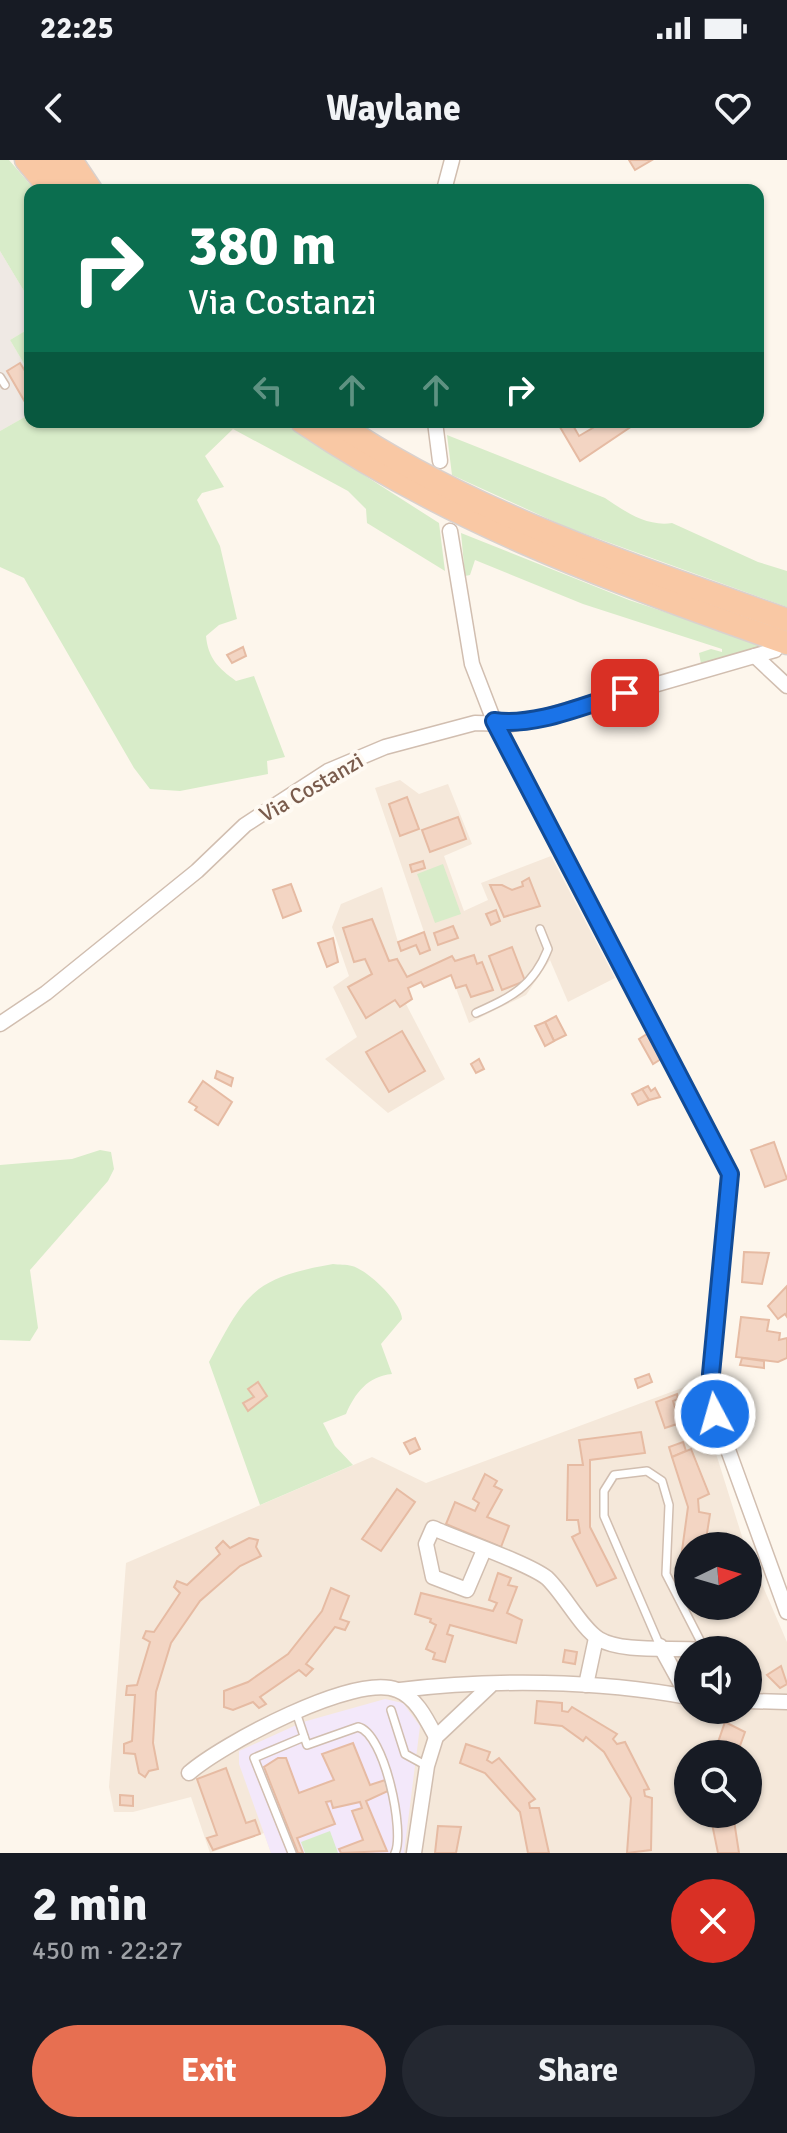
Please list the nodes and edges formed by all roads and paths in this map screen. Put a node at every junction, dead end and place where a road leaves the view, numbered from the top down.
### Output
1 (26, 160) edge
2 (49, 160) edge
3 (71, 160) edge
4 (452, 160) edge
5 (46, 184) edge
6 (70, 184) edge
7 (87, 184) edge
8 (446, 184) edge
9 (0, 377) edge
10 (5, 385) dead end
11 (311, 428) edge
12 (346, 428) edge
13 (436, 428) edge
14 (440, 461) dead end
15 (450, 531) dead end
16 (781, 638) edge
17 (755, 656) junction
18 (787, 686) edge
19 (494, 721) junction
20 (540, 929) dead end
21 (476, 1013) dead end
22 (0, 1024) edge
23 (484, 1550) junction
24 (787, 1612) edge
25 (697, 1636) edge
26 (596, 1638) junction
27 (660, 1646) junction
28 (674, 1647) edge
29 (674, 1672) edge
30 (586, 1685) junction
31 (490, 1686) junction
32 (400, 1690) junction
33 (674, 1695) edge
34 (762, 1701) edge
35 (787, 1702) edge
36 (391, 1710) dead end
37 (296, 1712) junction
38 (304, 1737) junction
39 (436, 1737) junction
40 (427, 1766) junction
41 (189, 1773) dead end
42 (292, 1853) edge
43 (395, 1853) edge
44 (414, 1853) edge

1 - 5 highway
2 - 6 highway
3 - 7 highway
4 - 8 street
9 - 10 lane
11 - 16 highway
12 - 16 highway
13 - 14 street
15 - 19 street
16 - 17 street, Via Costanzi
17 - 18 street
17 - 19 street, Via Costanzi
19 - 22 street, Via Costanzi
19 - 24 street
20 - 21 lane
23 - 23 street
23 - 26 street
25 - 27 lane
26 - 27 street
26 - 30 street
27 - 28 street
27 - 29 street
30 - 31 street
30 - 33 street
31 - 32 street
31 - 39 street
32 - 37 street
32 - 39 street
34 - 35 street
36 - 40 lane
37 - 38 lane
37 - 41 street
38 - 42 lane
38 - 43 lane
39 - 40 street
40 - 44 street

